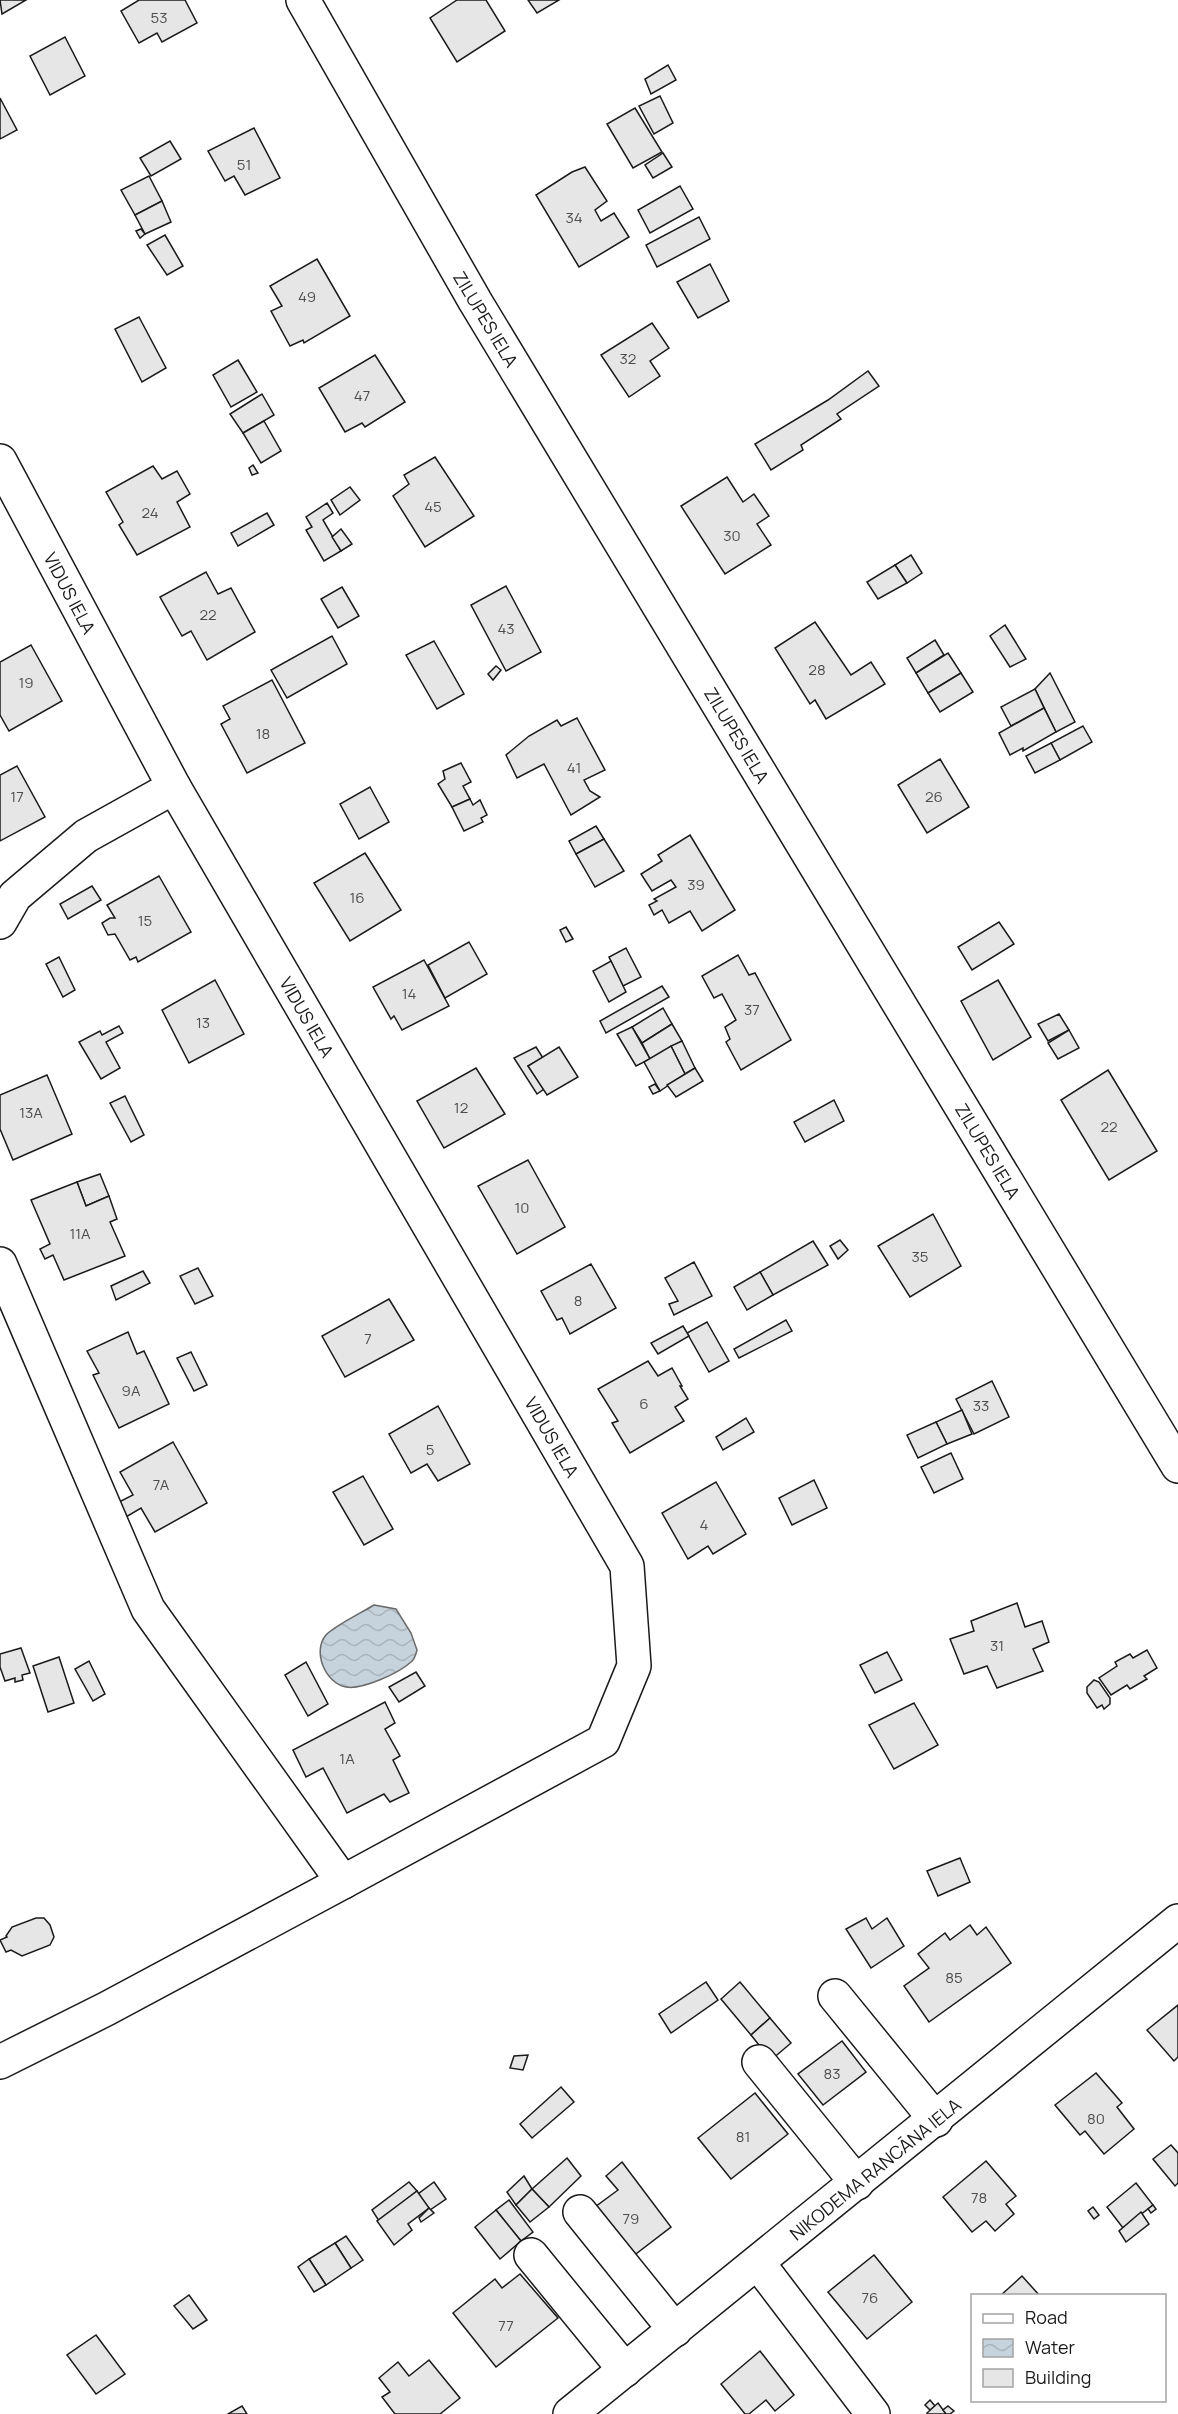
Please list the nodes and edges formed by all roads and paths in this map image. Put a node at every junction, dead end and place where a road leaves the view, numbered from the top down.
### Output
1 (303, 0) edge
2 (0, 461) edge
3 (174, 787) junction
4 (0, 922) edge
5 (0, 1264) edge
6 (1178, 1466) edge
7 (343, 1882) junction
8 (1178, 1921) edge
9 (836, 1996) dead end
10 (0, 2062) edge
11 (759, 2062) dead end
12 (936, 2120) junction
13 (857, 2183) junction
14 (580, 2212) dead end
15 (531, 2255) dead end
16 (758, 2263) junction
17 (675, 2330) junction
18 (625, 2370) junction
19 (570, 2414) edge
20 (873, 2414) edge

1 - 6 street, ZILUPES IELA
2 - 3 street, VIDUS IELA
3 - 4 street
3 - 7 street, VIDUS IELA
5 - 7 street
7 - 10 street
8 - 12 street, NIKODEMA RANCĀNA IELA
9 - 12 street
11 - 13 street
12 - 13 street, NIKODEMA RANCĀNA IELA
13 - 16 street, NIKODEMA RANCĀNA IELA
14 - 17 street
15 - 18 street
16 - 17 street, NIKODEMA RANCĀNA IELA
16 - 20 street
17 - 18 street, NIKODEMA RANCĀNA IELA
18 - 19 street, NIKODEMA RANCĀNA IELA

